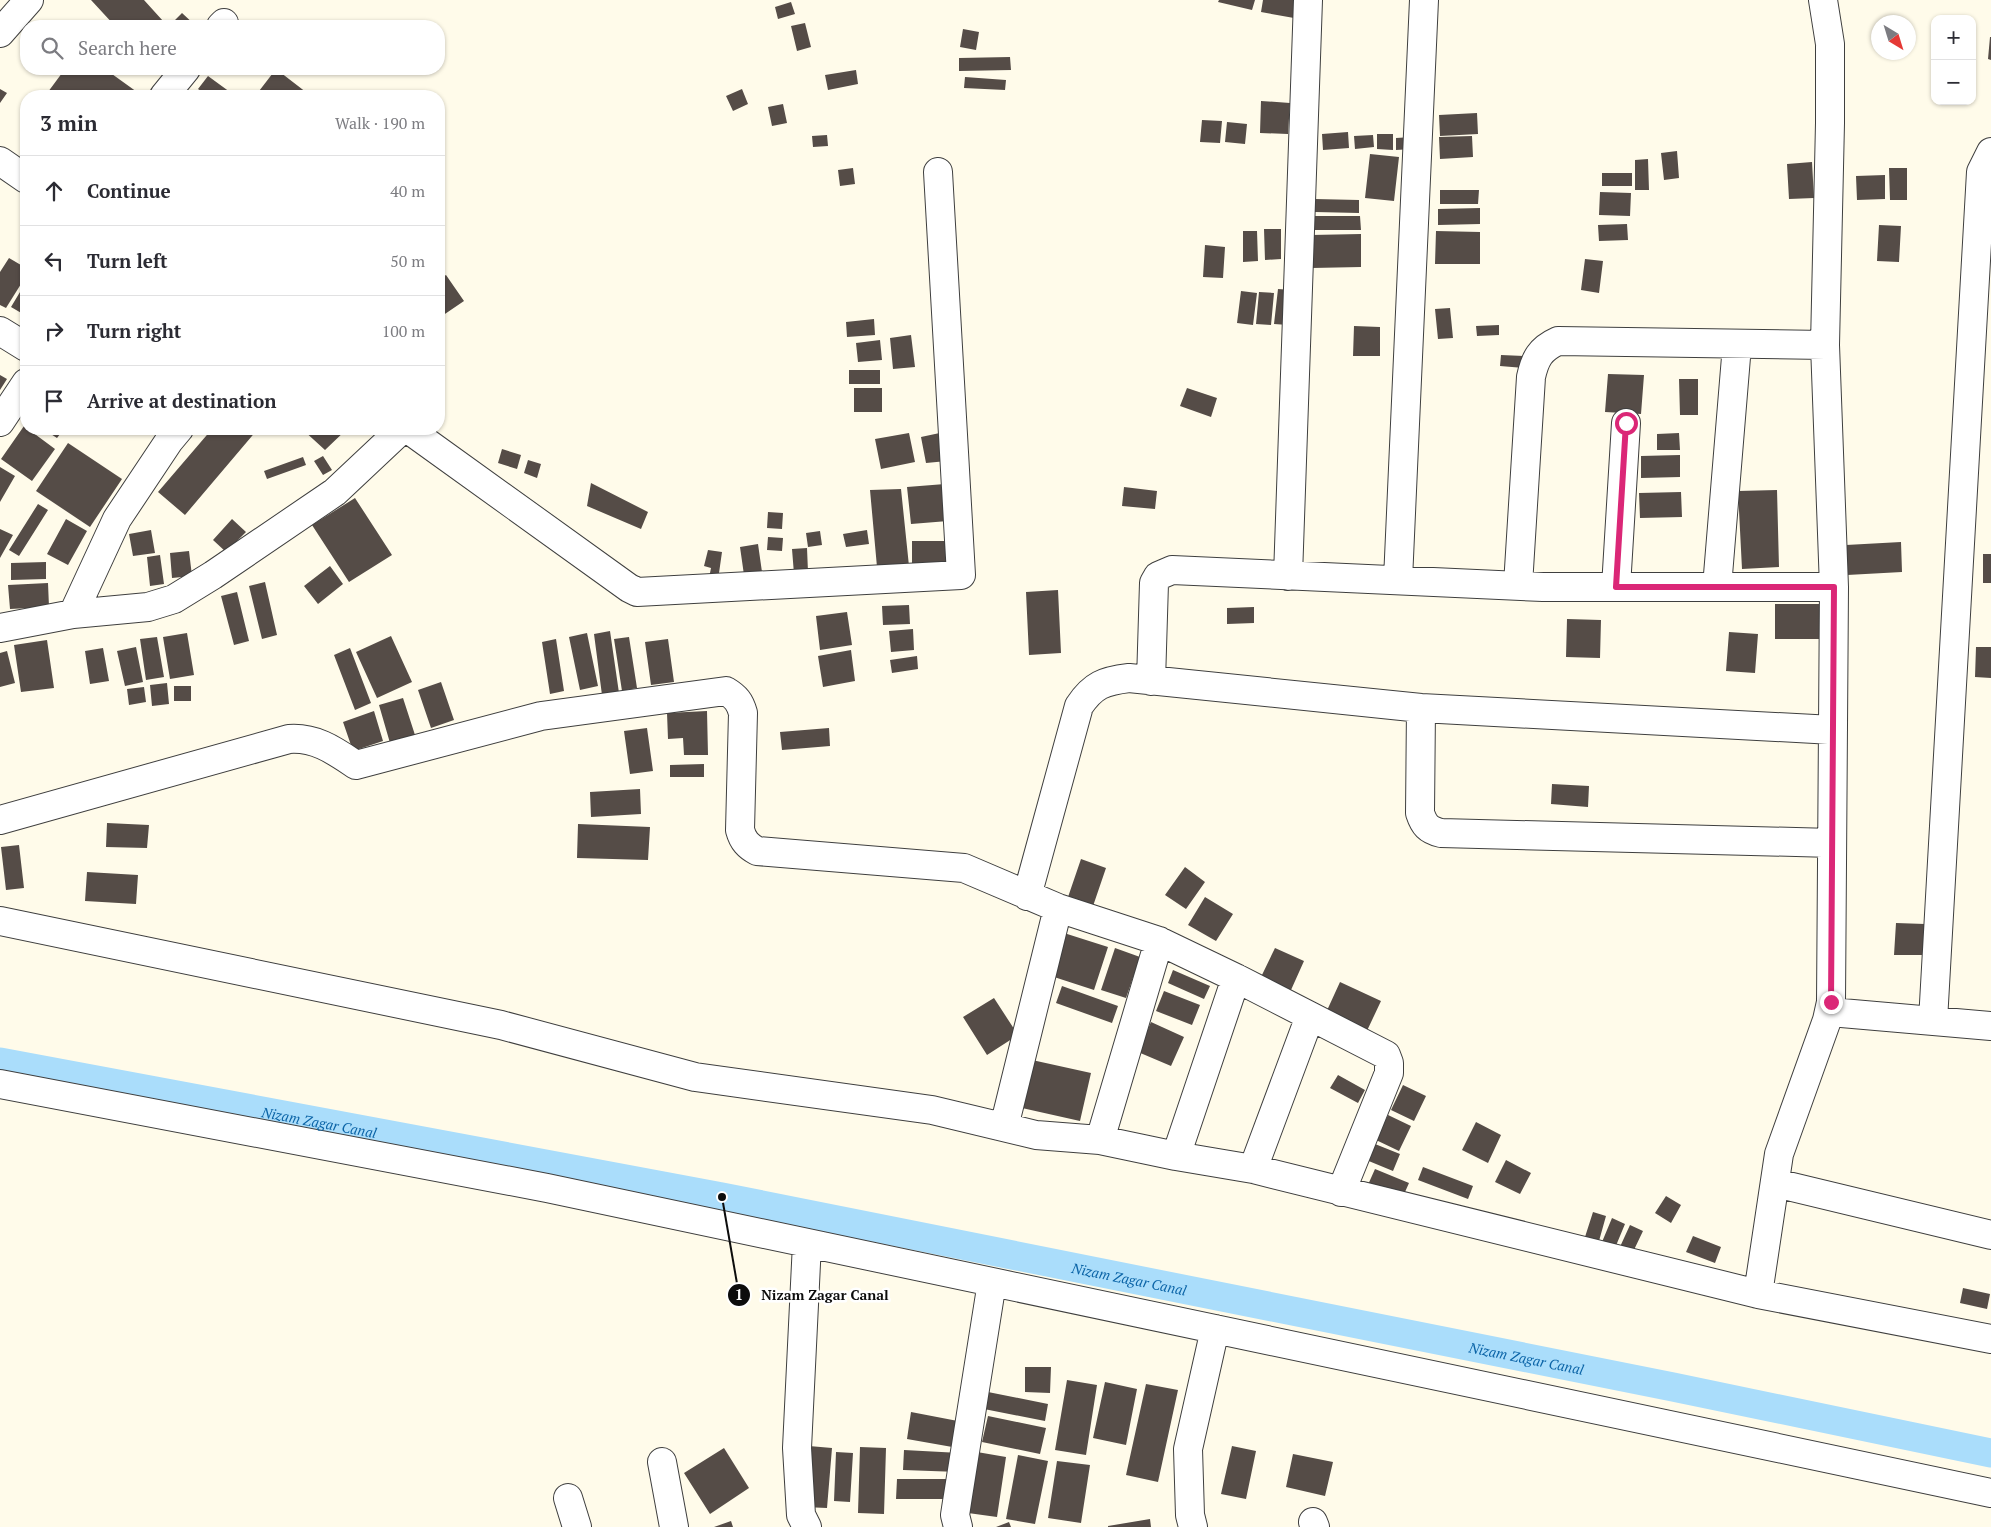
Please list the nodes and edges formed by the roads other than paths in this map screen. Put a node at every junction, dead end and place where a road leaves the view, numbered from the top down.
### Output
1 (29, 0) edge
2 (1308, 0) edge
3 (1424, 0) edge
4 (1823, 0) edge
5 (0, 33) edge
6 (181, 75) edge
7 (169, 90) edge
8 (1991, 152) edge
9 (0, 162) edge
10 (938, 172) dead end
11 (20, 175) edge
12 (0, 331) edge
13 (20, 343) edge
14 (1737, 345) junction
15 (1825, 345) junction
16 (20, 392) edge
17 (0, 422) edge
18 (1626, 423) dead end
19 (1979, 426) edge
20 (165, 435) edge
21 (396, 435) edge
22 (416, 435) edge
23 (1288, 576) junction
24 (1398, 580) junction
25 (1518, 585) junction
26 (1616, 587) junction
27 (1717, 587) junction
28 (1834, 587) junction
29 (73, 614) junction
30 (0, 628) edge
31 (1151, 681) junction
32 (1421, 708) junction
33 (1833, 730) junction
34 (0, 820) edge
35 (1832, 843) junction
36 (1027, 896) junction
37 (1058, 908) junction
38 (0, 921) edge
39 (1159, 941) junction
40 (1236, 978) junction
41 (1830, 1012) junction
42 (1310, 1016) junction
43 (1933, 1021) junction
44 (1991, 1026) edge
45 (0, 1084) edge
46 (1004, 1128) junction
47 (1100, 1140) junction
48 (1176, 1156) junction
49 (1254, 1169) junction
50 (1776, 1183) junction
51 (1341, 1192) junction
52 (1991, 1235) edge
53 (807, 1243) junction
54 (992, 1282) junction
55 (1758, 1294) junction
56 (1215, 1329) junction
57 (1991, 1339) edge
58 (662, 1462) dead end
59 (1991, 1493) edge
60 (568, 1498) dead end
61 (577, 1527) edge
62 (674, 1527) edge
63 (807, 1527) edge
64 (958, 1527) edge
65 (1194, 1527) edge

1 - 5 street
2 - 23 street
3 - 24 street
4 - 15 street
6 - 7 street
8 - 19 street
9 - 11 street
10 - 22 street
12 - 13 street
14 - 15 street
14 - 25 street
14 - 27 street
15 - 28 street
16 - 17 street
18 - 26 street
19 - 43 street
20 - 29 street
21 - 29 street
23 - 24 street
23 - 31 street
24 - 25 street
25 - 26 street
26 - 27 street
27 - 28 street
28 - 33 street
29 - 30 street
31 - 32 street
31 - 36 street
32 - 33 street
32 - 35 street
33 - 35 street
34 - 36 street
35 - 41 street
36 - 37 street
37 - 39 street
37 - 46 street
38 - 46 street
39 - 40 street
39 - 47 street
40 - 42 street
40 - 48 street
41 - 43 street
41 - 50 street
42 - 49 street
42 - 51 street
43 - 44 street
45 - 53 street
46 - 47 street
47 - 48 street
48 - 49 street
49 - 51 street
50 - 52 street
50 - 55 street
51 - 55 street
53 - 54 street
53 - 63 street
54 - 56 street
54 - 64 street
55 - 57 street
56 - 59 street
56 - 65 street
58 - 62 street
60 - 61 street

